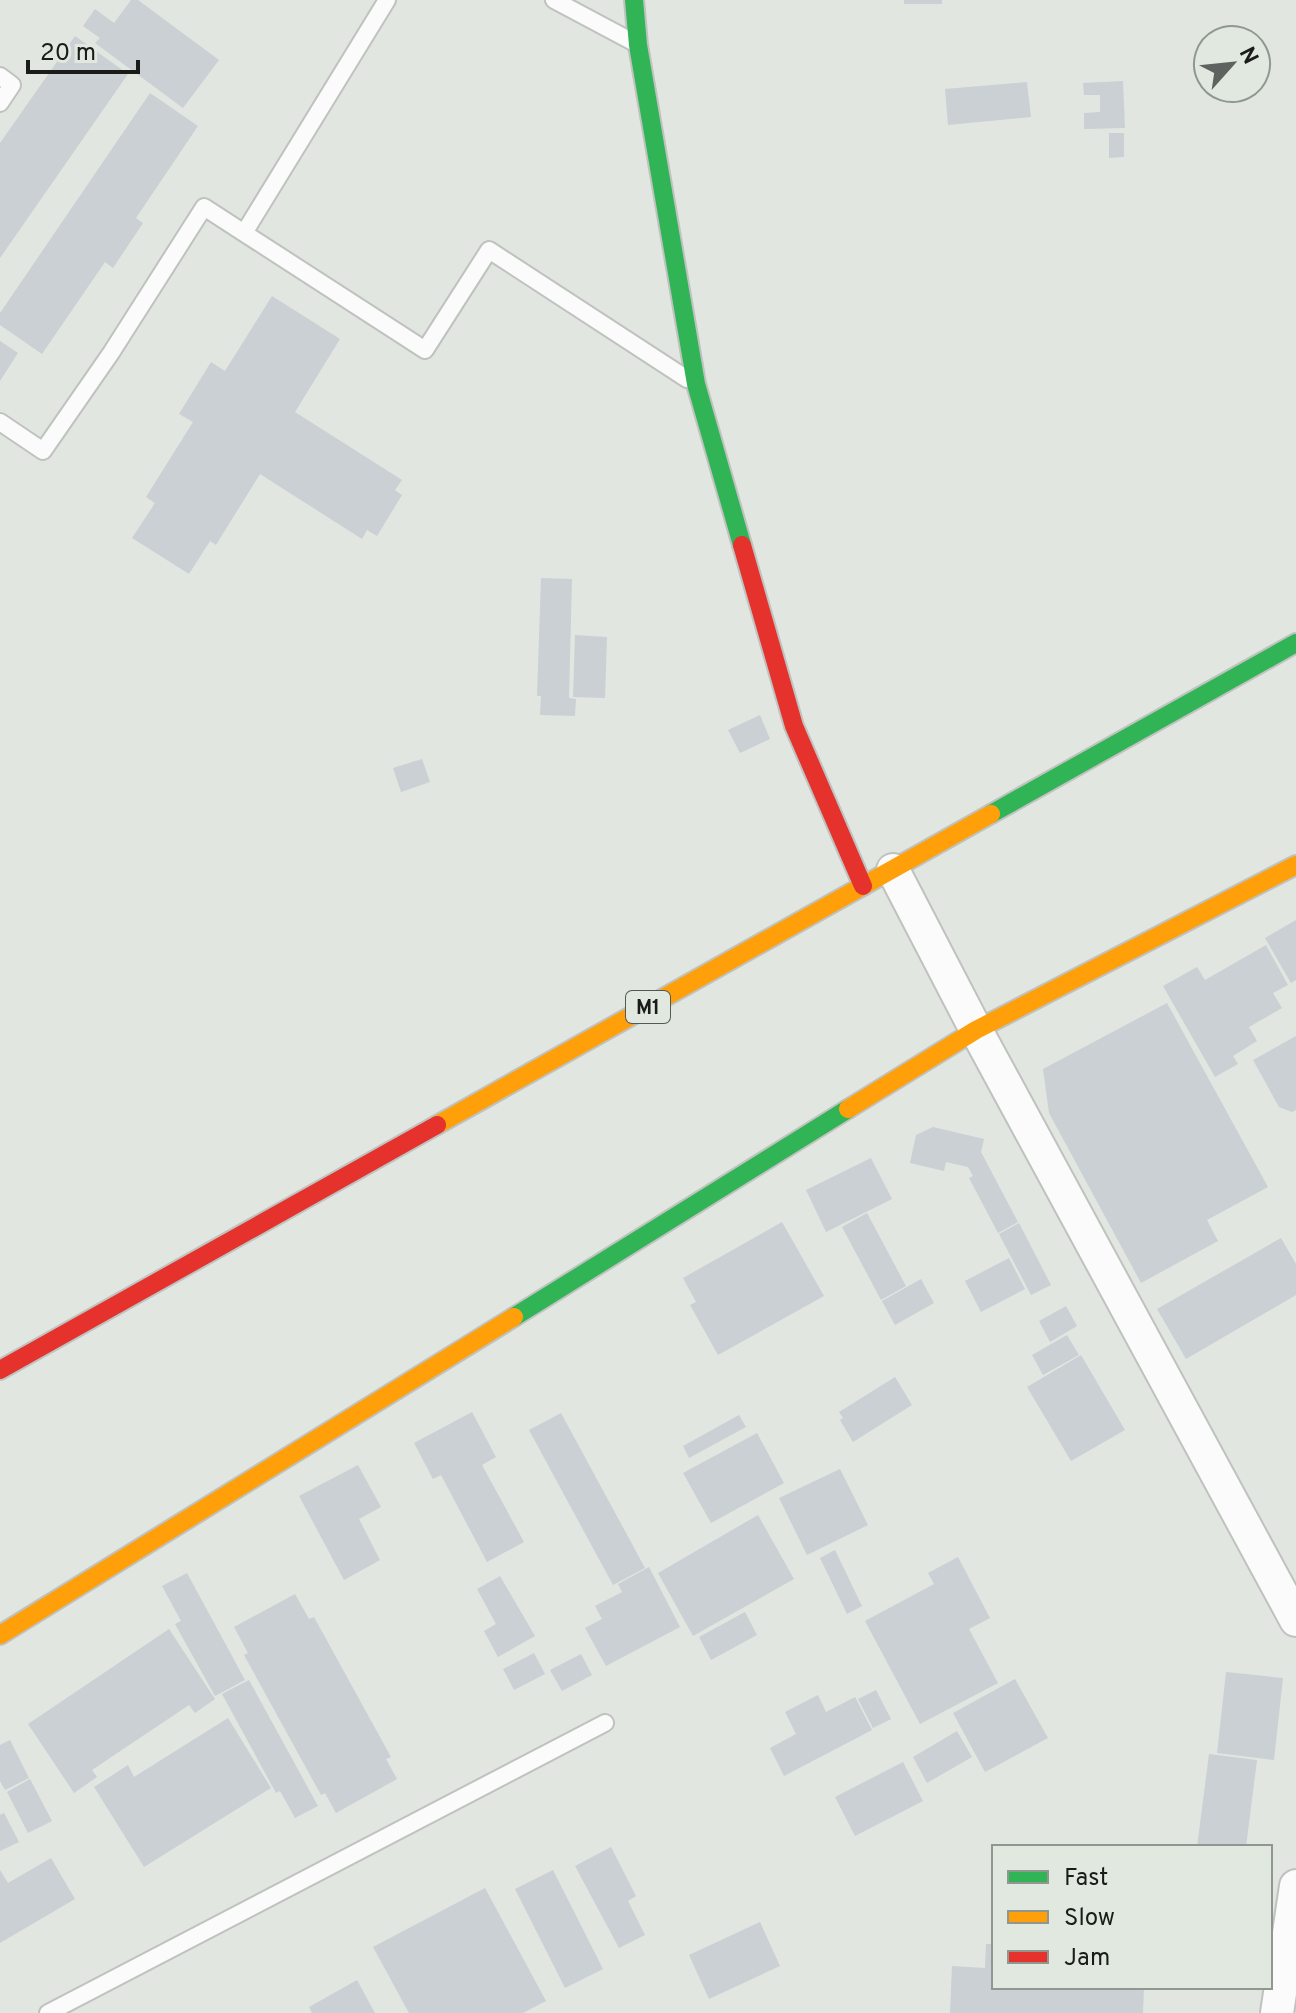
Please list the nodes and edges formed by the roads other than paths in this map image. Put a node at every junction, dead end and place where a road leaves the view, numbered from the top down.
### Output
1 (387, 0) edge
2 (554, 0) edge
3 (634, 0) edge
4 (638, 45) junction
5 (0, 76) edge
6 (0, 103) edge
7 (244, 233) junction
8 (696, 384) junction
9 (0, 422) edge
10 (1296, 643) edge
11 (1296, 865) edge
12 (893, 870) junction
13 (863, 886) junction
14 (976, 1030) junction
15 (0, 1370) edge
16 (1293, 1608) edge
17 (0, 1635) edge
18 (605, 1723) dead end
19 (1296, 1886) edge
20 (48, 2013) edge
21 (1277, 2013) edge

1 - 7 lane
2 - 4 lane
3 - 4 main road
4 - 8 main road
5 - 6 lane
7 - 8 lane
7 - 9 lane
8 - 13 main road
10 - 12 main road, M1
11 - 14 main road
12 - 13 main road, M1
12 - 14 street
13 - 15 main road, M1
14 - 16 street
14 - 17 main road
18 - 20 lane
19 - 21 street

